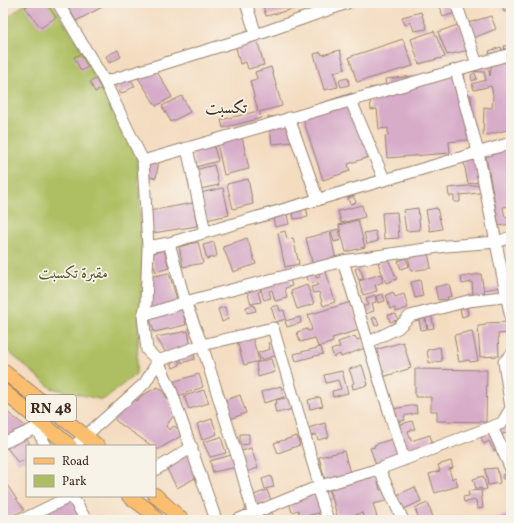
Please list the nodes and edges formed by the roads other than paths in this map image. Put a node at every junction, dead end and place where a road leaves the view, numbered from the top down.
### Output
1 (58, 3) edge
2 (246, 3) edge
3 (348, 3) edge
4 (456, 3) edge
5 (256, 35) junction
6 (511, 54) edge
7 (477, 64) junction
8 (456, 70) junction
9 (105, 82) junction
10 (351, 101) junction
11 (289, 118) junction
12 (511, 143) edge
13 (187, 148) junction
14 (478, 152) junction
15 (143, 161) junction
16 (384, 179) junction
17 (318, 200) junction
18 (205, 232) junction
19 (511, 237) edge
20 (497, 242) junction
21 (169, 243) junction
22 (148, 247) junction
23 (343, 261) junction
24 (509, 296) edge
25 (185, 302) junction
26 (143, 316) junction
27 (511, 318) edge
28 (369, 342) junction
29 (202, 345) junction
30 (511, 355) edge
31 (158, 361) junction
32 (3, 371) edge
33 (3, 391) edge
34 (511, 408) edge
35 (492, 427) junction
36 (36, 428) junction
37 (53, 431) junction
38 (85, 436) junction
39 (3, 443) edge
40 (45, 445) edge
41 (69, 445) edge
42 (75, 445) edge
43 (97, 445) edge
44 (192, 447) junction
45 (404, 460) junction
46 (156, 469) edge
47 (379, 469) junction
48 (511, 470) edge
49 (319, 487) junction
50 (156, 496) edge
51 (70, 497) edge
52 (73, 497) edge
53 (130, 497) edge
54 (254, 517) edge
55 (22, 520) edge
56 (86, 520) edge
57 (157, 520) edge
58 (182, 520) edge
59 (216, 520) edge
60 (237, 520) edge
61 (328, 520) edge
62 (402, 520) edge

1 - 9 street
2 - 5 street
3 - 5 street
4 - 7 street
5 - 9 street
6 - 7 street
7 - 8 street
8 - 10 street
8 - 14 street
9 - 15 street
10 - 11 street
10 - 16 street
11 - 13 street
11 - 17 street
12 - 14 street
13 - 15 street
13 - 18 street
14 - 16 street
14 - 20 street
15 - 22 street
16 - 17 street
17 - 18 street
18 - 21 street
19 - 20 street
20 - 23 street
20 - 24 street
21 - 22 street
21 - 25 street
22 - 26 street
23 - 25 street
23 - 28 street
24 - 27 street
24 - 28 street
25 - 26 street
25 - 29 street
26 - 31 street
28 - 45 street
29 - 31 street
29 - 49 street
29 - 54 street
30 - 34 street
31 - 38 street
31 - 44 street
32 - 38 main road, RN 48
33 - 37 main road, RN 48
34 - 35 street
35 - 45 street
35 - 48 street
36 - 37 street
36 - 39 street
36 - 40 street
37 - 41 main road, RN 48
38 - 42 street
38 - 43 main road, RN 48
44 - 46 street
44 - 59 street
45 - 47 street
47 - 49 street
47 - 62 street
49 - 54 street
49 - 61 street
50 - 58 main road
51 - 55 street
52 - 56 street
53 - 57 main road
54 - 60 street

